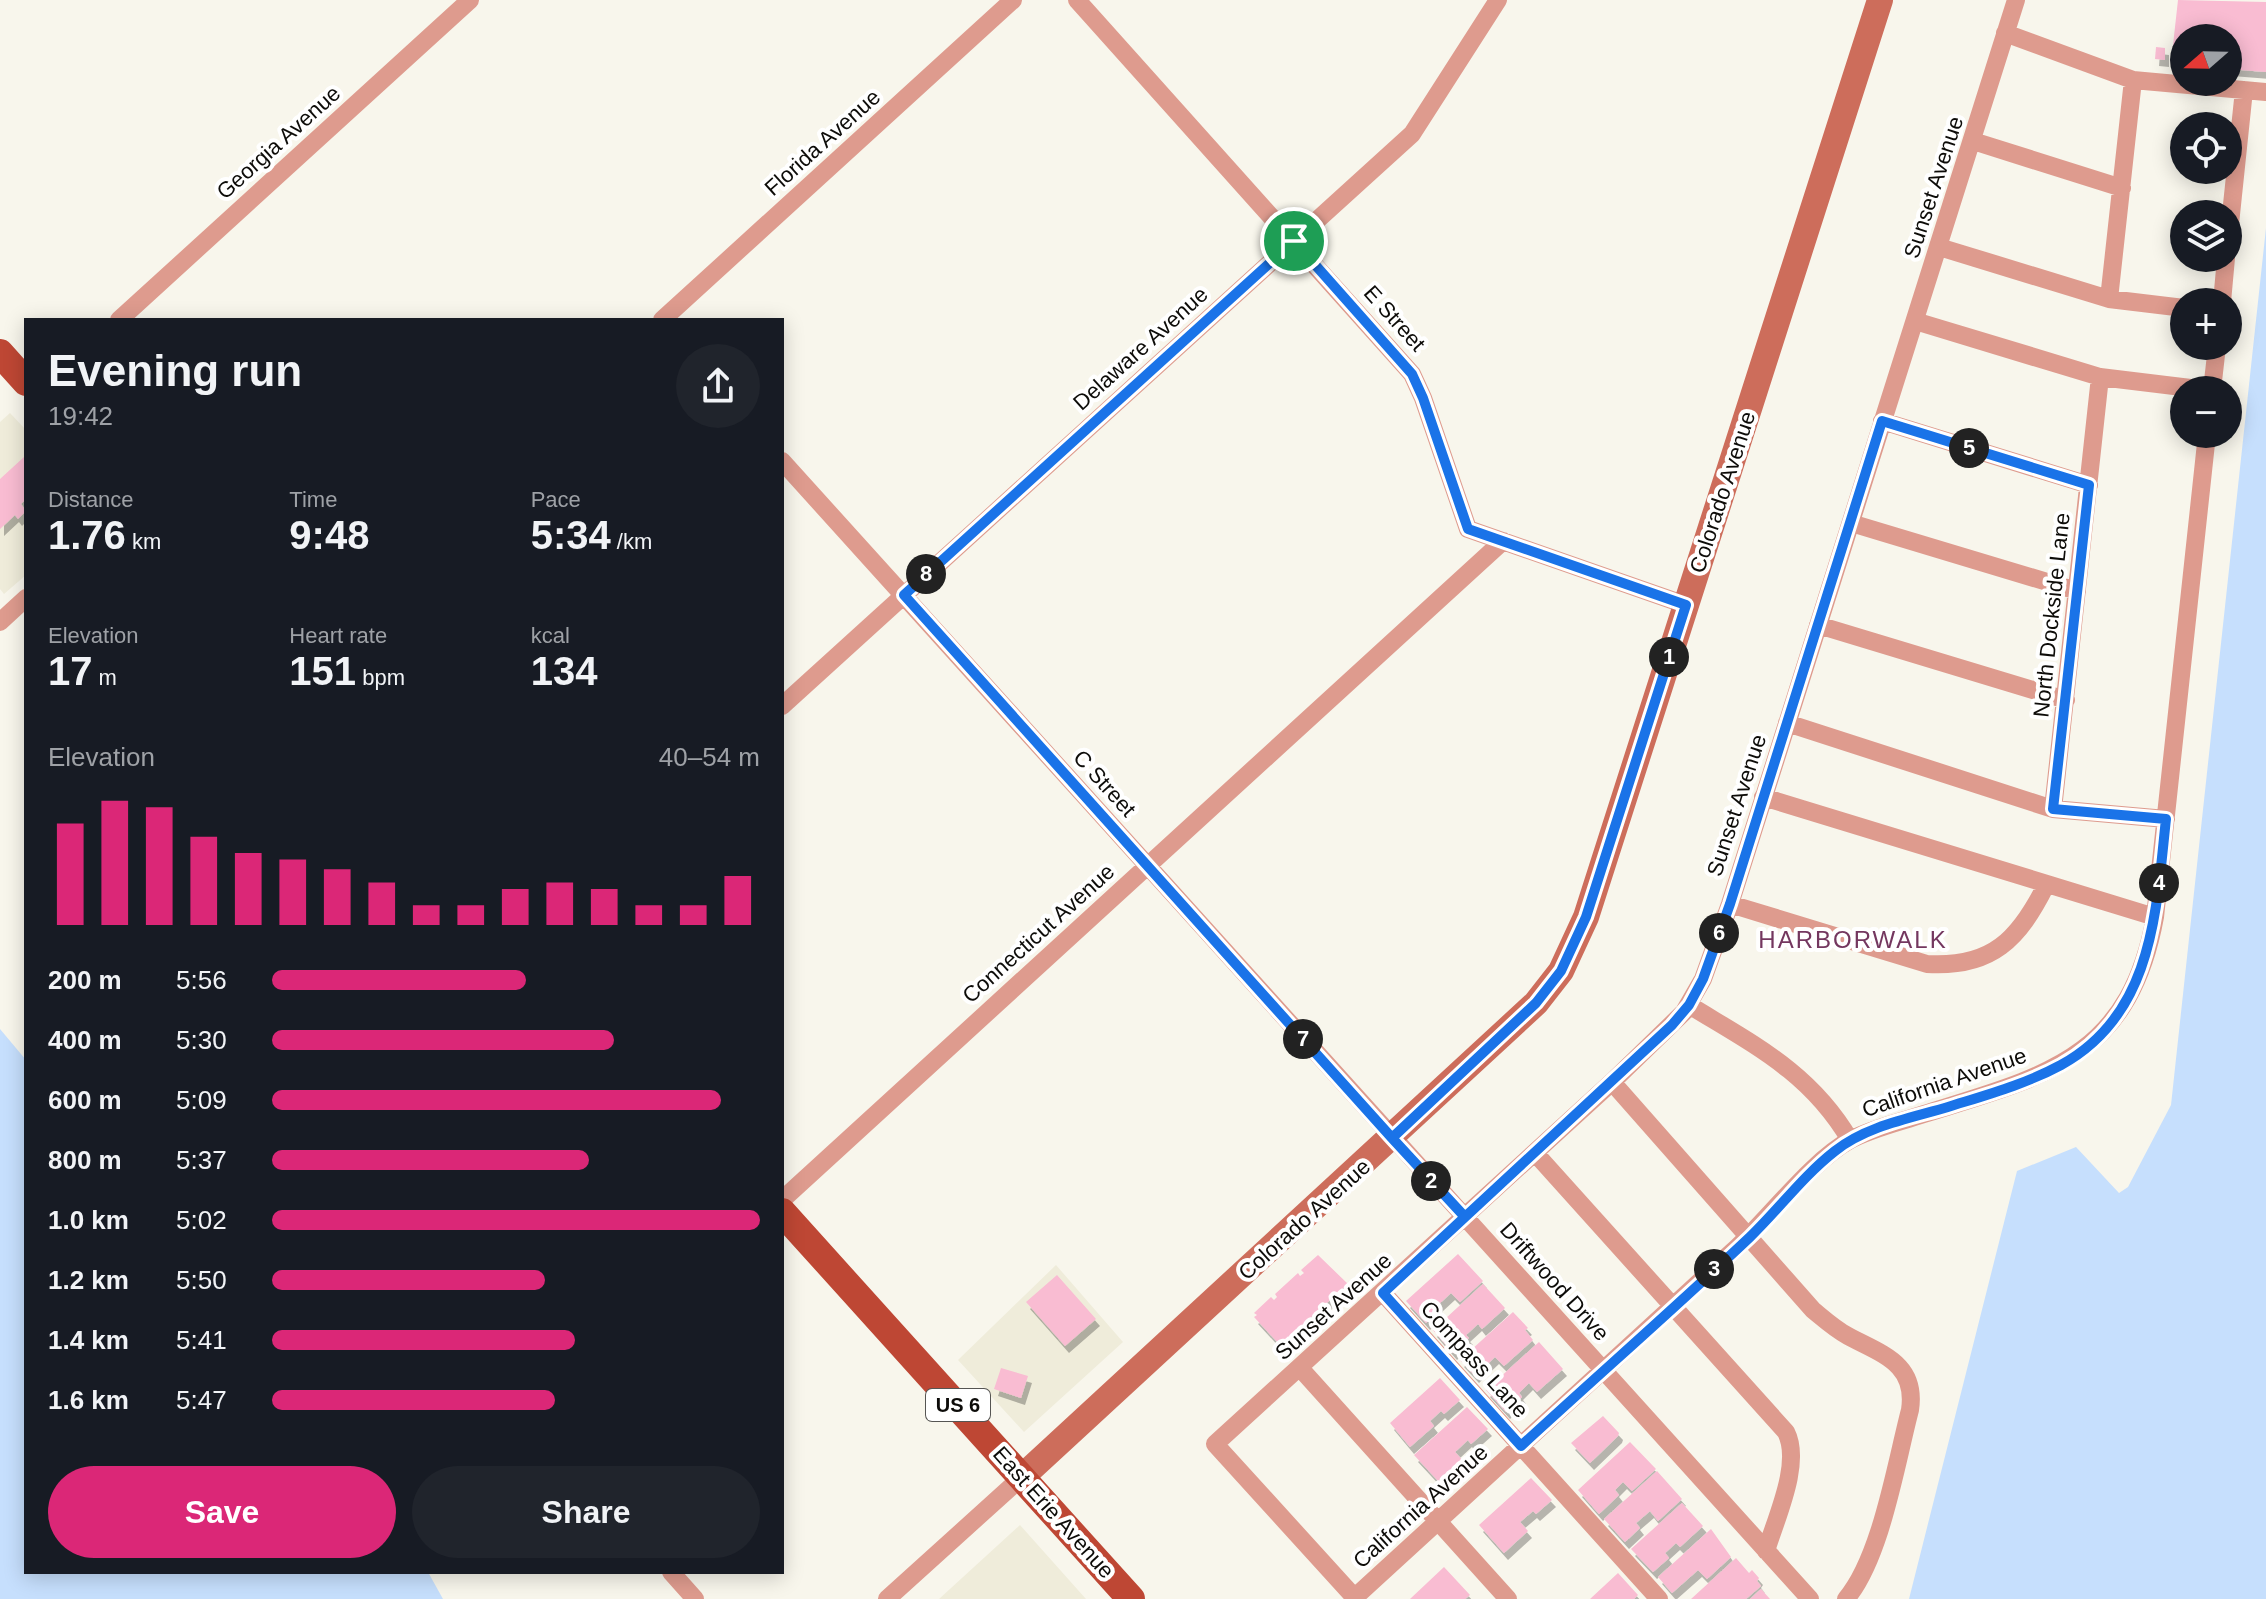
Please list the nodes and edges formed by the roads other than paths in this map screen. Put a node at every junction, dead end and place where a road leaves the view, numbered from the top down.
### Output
1 (470, 0) edge
2 (1013, 0) edge
3 (1077, 0) edge
4 (1498, 0) edge
5 (1880, 0) edge
6 (2016, 0) edge
7 (2005, 33) junction
8 (2133, 80) junction
9 (2244, 90) junction
10 (2266, 92) edge
11 (1973, 141) junction
12 (2122, 188) junction
13 (2232, 200) edge
14 (1294, 241) junction
15 (1939, 247) junction
16 (2109, 299) junction
17 (2170, 306) edge
18 (121, 318) edge
19 (664, 318) edge
20 (1915, 321) junction
21 (0, 353) edge
22 (2100, 377) junction
23 (24, 380) edge
24 (2170, 385) edge
25 (1882, 421) junction
26 (2206, 448) edge
27 (784, 463) edge
28 (2089, 485) junction
29 (1851, 523) junction
30 (1503, 541) junction
31 (2077, 591) junction
32 (904, 595) junction
33 (24, 600) edge
34 (1686, 605) junction
35 (0, 622) edge
36 (1818, 625) junction
37 (2066, 700) junction
38 (784, 704) edge
39 (1787, 723) junction
40 (1763, 797) junction
41 (2053, 809) junction
42 (2166, 819) junction
43 (1147, 867) junction
44 (2046, 885) junction
45 (1730, 904) junction
46 (2155, 917) junction
47 (1689, 1005) junction
48 (1612, 1082) junction
49 (1392, 1138) junction
50 (1850, 1140) junction
51 (1535, 1153) junction
52 (784, 1198) edge
53 (784, 1214) edge
54 (1465, 1217) junction
55 (1750, 1236) junction
56 (1383, 1293) junction
57 (1674, 1306) junction
58 (1300, 1368) junction
59 (1603, 1370) junction
60 (1521, 1446) junction
61 (1023, 1476) junction
62 (1437, 1522) junction
63 (1766, 1551) junction
64 (673, 1574) edge
65 (1355, 1598) edge
66 (695, 1599) edge
67 (887, 1599) edge
68 (1131, 1599) edge
69 (1508, 1599) edge
70 (1659, 1599) edge
71 (1810, 1599) edge
72 (1846, 1599) edge

1 - 18 street, Georgia Avenue
2 - 19 street, Florida Avenue
3 - 14 street, E Street
4 - 14 street, Delaware Avenue
5 - 34 main road, Colorado Avenue
6 - 7 street, Sunset Avenue
7 - 8 street
7 - 11 street, Sunset Avenue
8 - 9 street
8 - 12 street
9 - 10 street
9 - 13 street
11 - 12 street
11 - 15 street, Sunset Avenue
12 - 16 street
14 - 30 street, E Street
14 - 32 street, Delaware Avenue
15 - 16 street
15 - 20 street, Sunset Avenue
16 - 17 street
20 - 22 street
20 - 25 street, Sunset Avenue
21 - 23 main road
22 - 24 street
22 - 28 street, North Dockside Lane
25 - 28 street
25 - 29 street, Sunset Avenue
26 - 42 street, California Avenue
27 - 32 street, C Street
28 - 31 street, North Dockside Lane
29 - 31 street
29 - 36 street, Sunset Avenue
30 - 34 street, E Street
30 - 43 street, Connecticut Avenue
31 - 37 street, North Dockside Lane
32 - 38 street, Delaware Avenue
32 - 43 street, C Street
33 - 35 street
34 - 49 main road, Colorado Avenue
36 - 37 street
36 - 39 street, Sunset Avenue
37 - 41 street, North Dockside Lane
39 - 40 street, Sunset Avenue
39 - 41 street
40 - 44 street
40 - 45 street, Sunset Avenue
41 - 42 street
42 - 46 street, California Avenue
43 - 49 street, C Street
43 - 52 street, Connecticut Avenue
44 - 45 street
44 - 46 street
45 - 47 street, Sunset Avenue
46 - 50 street, California Avenue
47 - 48 street, Sunset Avenue
47 - 50 street
48 - 51 street, Sunset Avenue
48 - 55 street
49 - 54 street, Driftwood Drive
49 - 61 main road, Colorado Avenue
50 - 55 street, California Avenue
51 - 54 street, Sunset Avenue
51 - 57 street
53 - 61 main road, East Erie Avenue / US 6
54 - 56 street, Sunset Avenue
54 - 59 street, Driftwood Drive
55 - 57 street, California Avenue
55 - 72 street
56 - 58 street, Sunset Avenue
56 - 60 street, Compass Lane
57 - 59 street, California Avenue
57 - 63 street
58 - 62 street
58 - 65 street, Sunset Avenue
59 - 60 street, California Avenue
59 - 63 street, Driftwood Drive
60 - 62 street, California Avenue
60 - 70 street, Compass Lane
61 - 67 street, Colorado Avenue
61 - 68 main road, East Erie Avenue / US 6
62 - 65 street, California Avenue
62 - 69 street
63 - 71 street, Driftwood Drive
64 - 66 street

